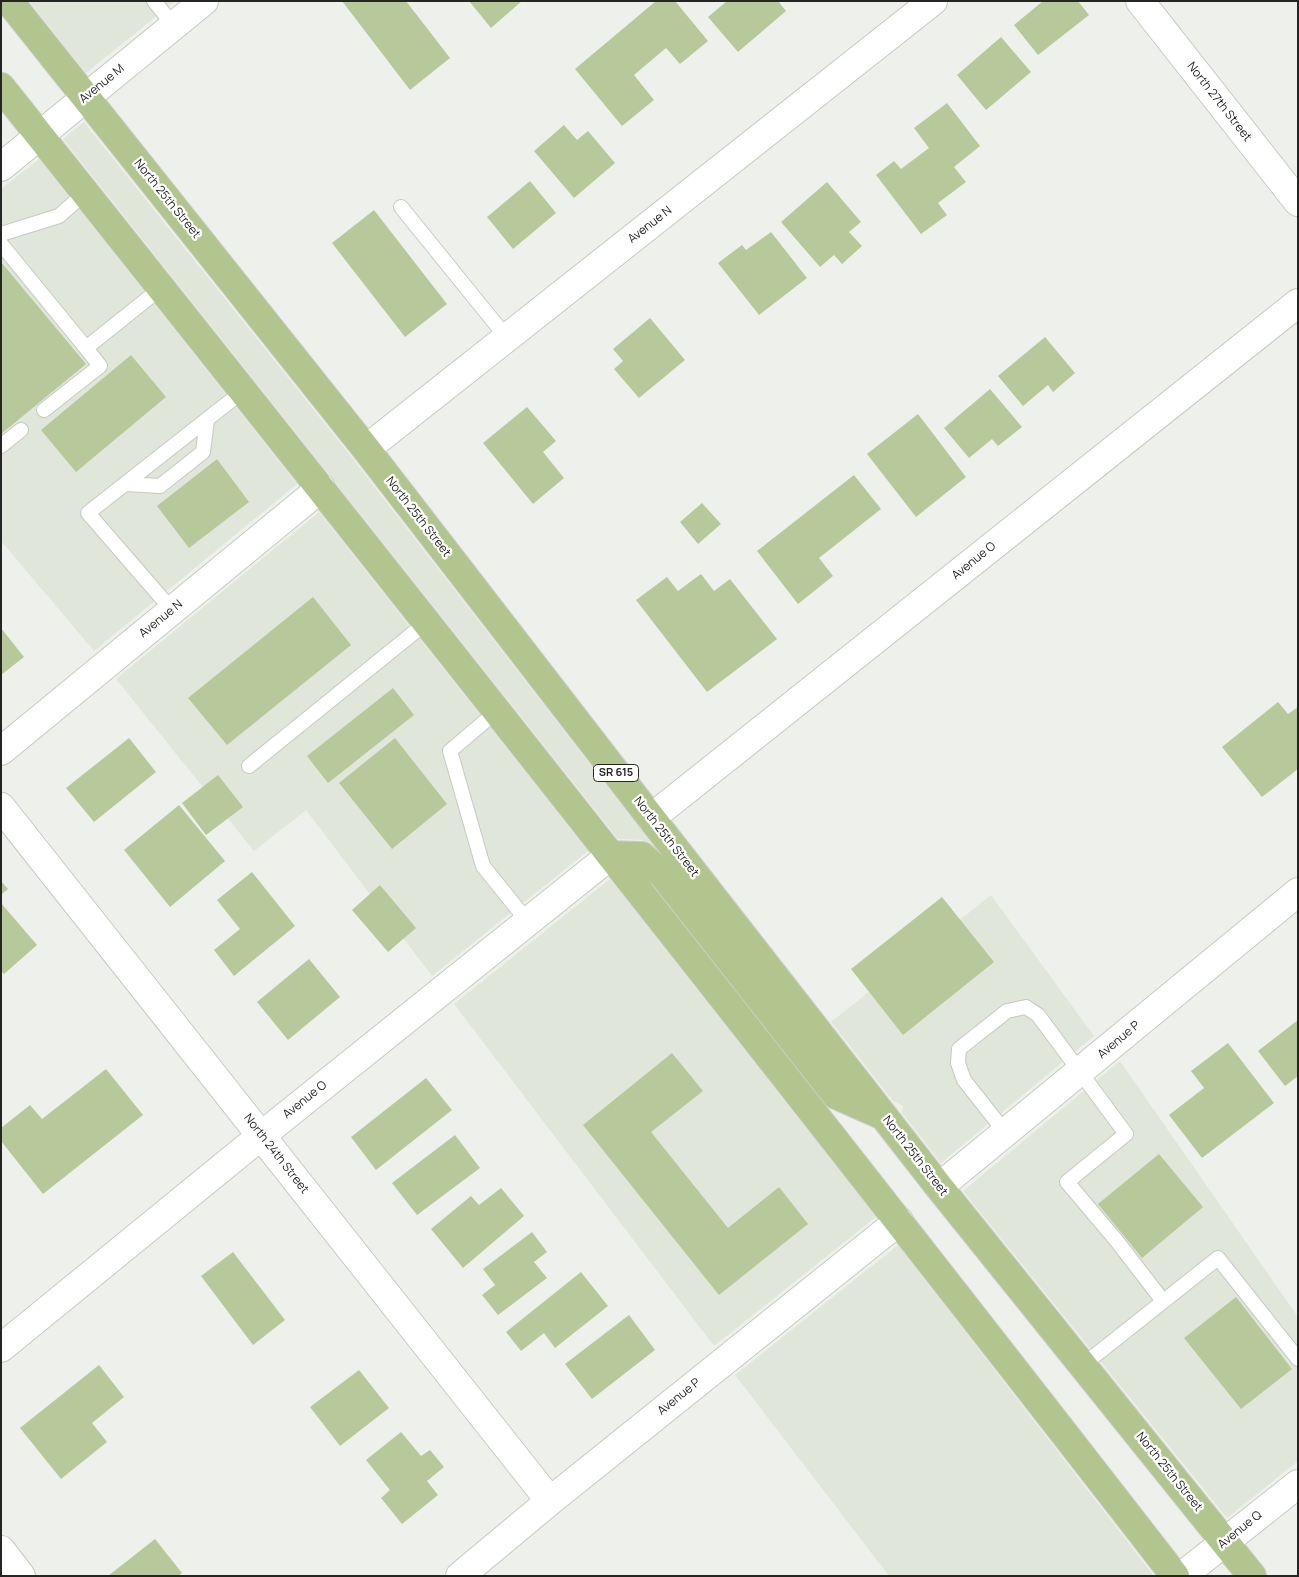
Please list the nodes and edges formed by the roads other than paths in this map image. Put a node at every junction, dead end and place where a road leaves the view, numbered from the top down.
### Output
1 (10, 1) edge
2 (154, 1) edge
3 (204, 1) edge
4 (933, 1) edge
5 (1140, 1) edge
6 (174, 26) junction
7 (1, 87) edge
8 (86, 98) junction
9 (40, 136) junction
10 (1, 167) edge
11 (86, 193) junction
12 (1298, 202) edge
13 (401, 207) dead end
14 (1, 234) edge
15 (1, 244) edge
16 (161, 288) junction
17 (1298, 303) edge
18 (507, 338) junction
19 (86, 348) junction
20 (244, 391) junction
21 (44, 410) dead end
22 (207, 420) junction
23 (21, 430) dead end
24 (1, 446) edge
25 (366, 449) junction
26 (126, 484) junction
27 (320, 488) junction
28 (172, 610) junction
29 (427, 622) junction
30 (497, 711) junction
31 (1, 751) edge
32 (249, 766) dead end
33 (1, 808) edge
34 (651, 818) junction
35 (611, 855) junction
36 (1298, 892) edge
37 (528, 922) junction
38 (1080, 1072) junction
39 (883, 1115) junction
40 (1005, 1132) junction
41 (262, 1135) junction
42 (939, 1187) junction
43 (900, 1221) junction
44 (1163, 1301) junction
45 (1, 1348) edge
46 (1298, 1359) edge
47 (1083, 1365) junction
48 (1298, 1484) edge
49 (550, 1501) junction
50 (1226, 1542) junction
51 (1, 1550) edge
52 (21, 1576) edge
53 (460, 1576) edge
54 (1175, 1576) edge
55 (1182, 1576) edge
56 (1252, 1576) edge

1 - 8 main road, North 25th Street / SR 615
2 - 6 lane
3 - 6 street, Avenue M
4 - 18 street, Avenue N
5 - 12 street, North 27th Street
6 - 8 street, Avenue M
7 - 9 main road
8 - 9 street, Avenue M
8 - 25 main road, North 25th Street / SR 615
9 - 10 street, Avenue M
9 - 11 main road
11 - 14 lane
11 - 16 main road
13 - 18 lane
15 - 19 lane
16 - 19 lane
16 - 20 main road
17 - 34 street, Avenue O
18 - 25 street, Avenue N
19 - 21 lane
20 - 22 lane
20 - 27 main road
22 - 26 lane
22 - 26 lane
23 - 24 lane
25 - 34 main road, North 25th Street / SR 615
26 - 28 lane
27 - 28 street, Avenue N
27 - 29 main road
28 - 31 street, Avenue N
29 - 30 main road
29 - 32 lane
30 - 35 main road
30 - 37 lane
33 - 41 street, North 24th Street
34 - 39 main road, North 25th Street / SR 615
35 - 37 street, Avenue O
35 - 39 main road
35 - 43 main road
36 - 38 street, Avenue P
37 - 41 street, Avenue O
38 - 40 street, Avenue P
38 - 40 lane
38 - 44 lane
39 - 42 main road, North 25th Street / SR 615
40 - 42 street, Avenue P
41 - 45 street, Avenue O
41 - 49 street, North 24th Street
42 - 47 main road, North 25th Street / SR 615
43 - 49 street, Avenue P
43 - 54 main road
44 - 46 lane
44 - 47 lane
47 - 50 main road, North 25th Street / SR 615
48 - 50 street, Avenue Q
49 - 53 street, Avenue P
50 - 55 street, Avenue Q
50 - 56 main road, North 25th Street / SR 615
51 - 52 street

